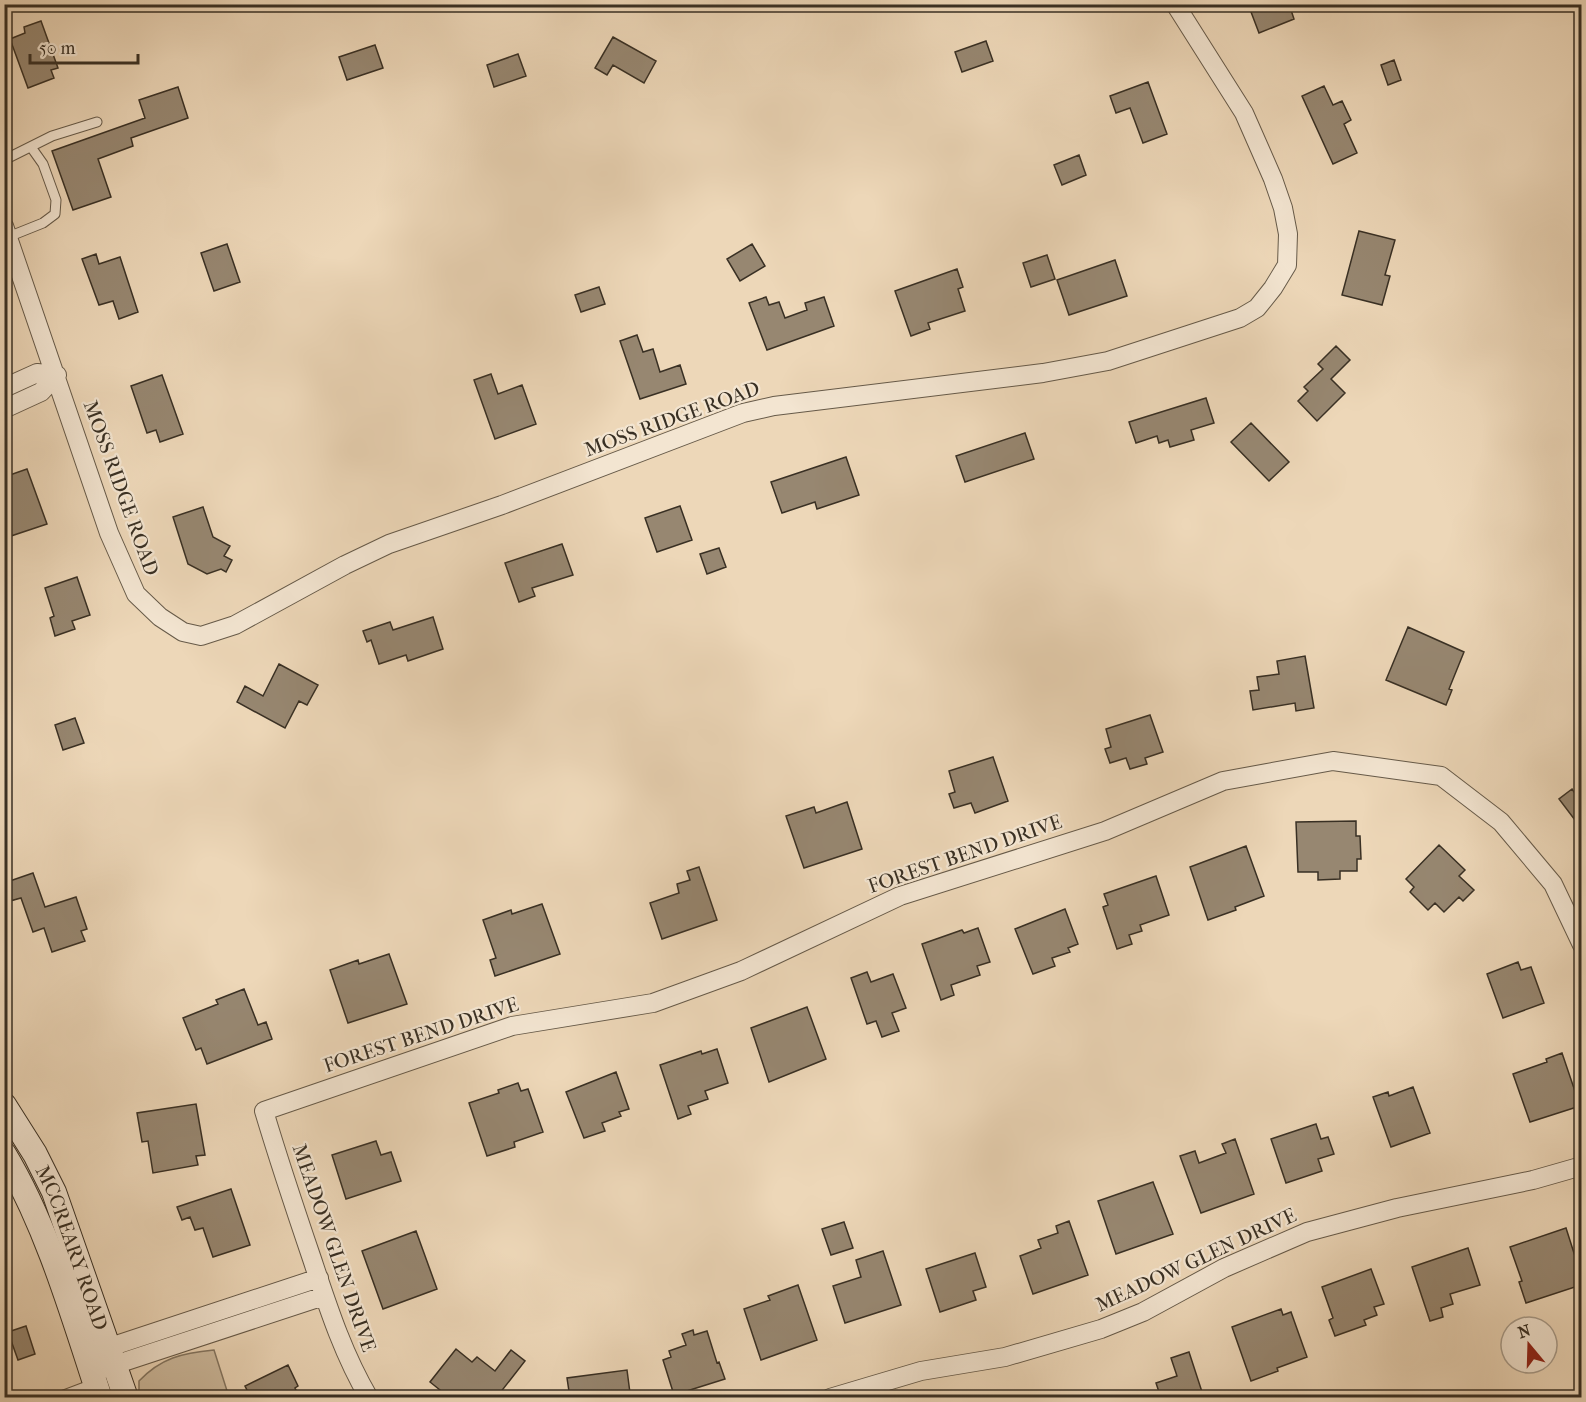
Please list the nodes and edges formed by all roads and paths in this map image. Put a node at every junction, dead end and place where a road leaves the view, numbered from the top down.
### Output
1 (1175, 4) edge
2 (97, 122) dead end
3 (31, 147) junction
4 (4, 160) edge
5 (6, 232) edge
6 (57, 375) junction
7 (4, 388) edge
8 (4, 409) edge
9 (1581, 945) edge
10 (4, 1105) edge
11 (264, 1111) joint
12 (4, 1154) edge
13 (1581, 1166) edge
14 (322, 1287) junction
15 (111, 1356) junction
16 (93, 1377) edge
17 (56, 1398) edge
18 (126, 1398) edge
19 (369, 1398) edge
20 (830, 1398) edge

1 - 6 street, MOSS RIDGE ROAD
2 - 3 lane
3 - 4 lane
3 - 5 lane
5 - 6 street, MOSS RIDGE ROAD
6 - 7 street
6 - 8 street
9 - 11 street, FOREST BEND DRIVE
10 - 15 main road, MCCREARY ROAD
11 - 14 street, MEADOW GLEN DRIVE
12 - 16 main road, MCCREARY ROAD
13 - 20 street, MEADOW GLEN DRIVE
14 - 15 street
14 - 19 street, MEADOW GLEN DRIVE
15 - 16 street
15 - 18 main road, MCCREARY ROAD
16 - 17 lane

